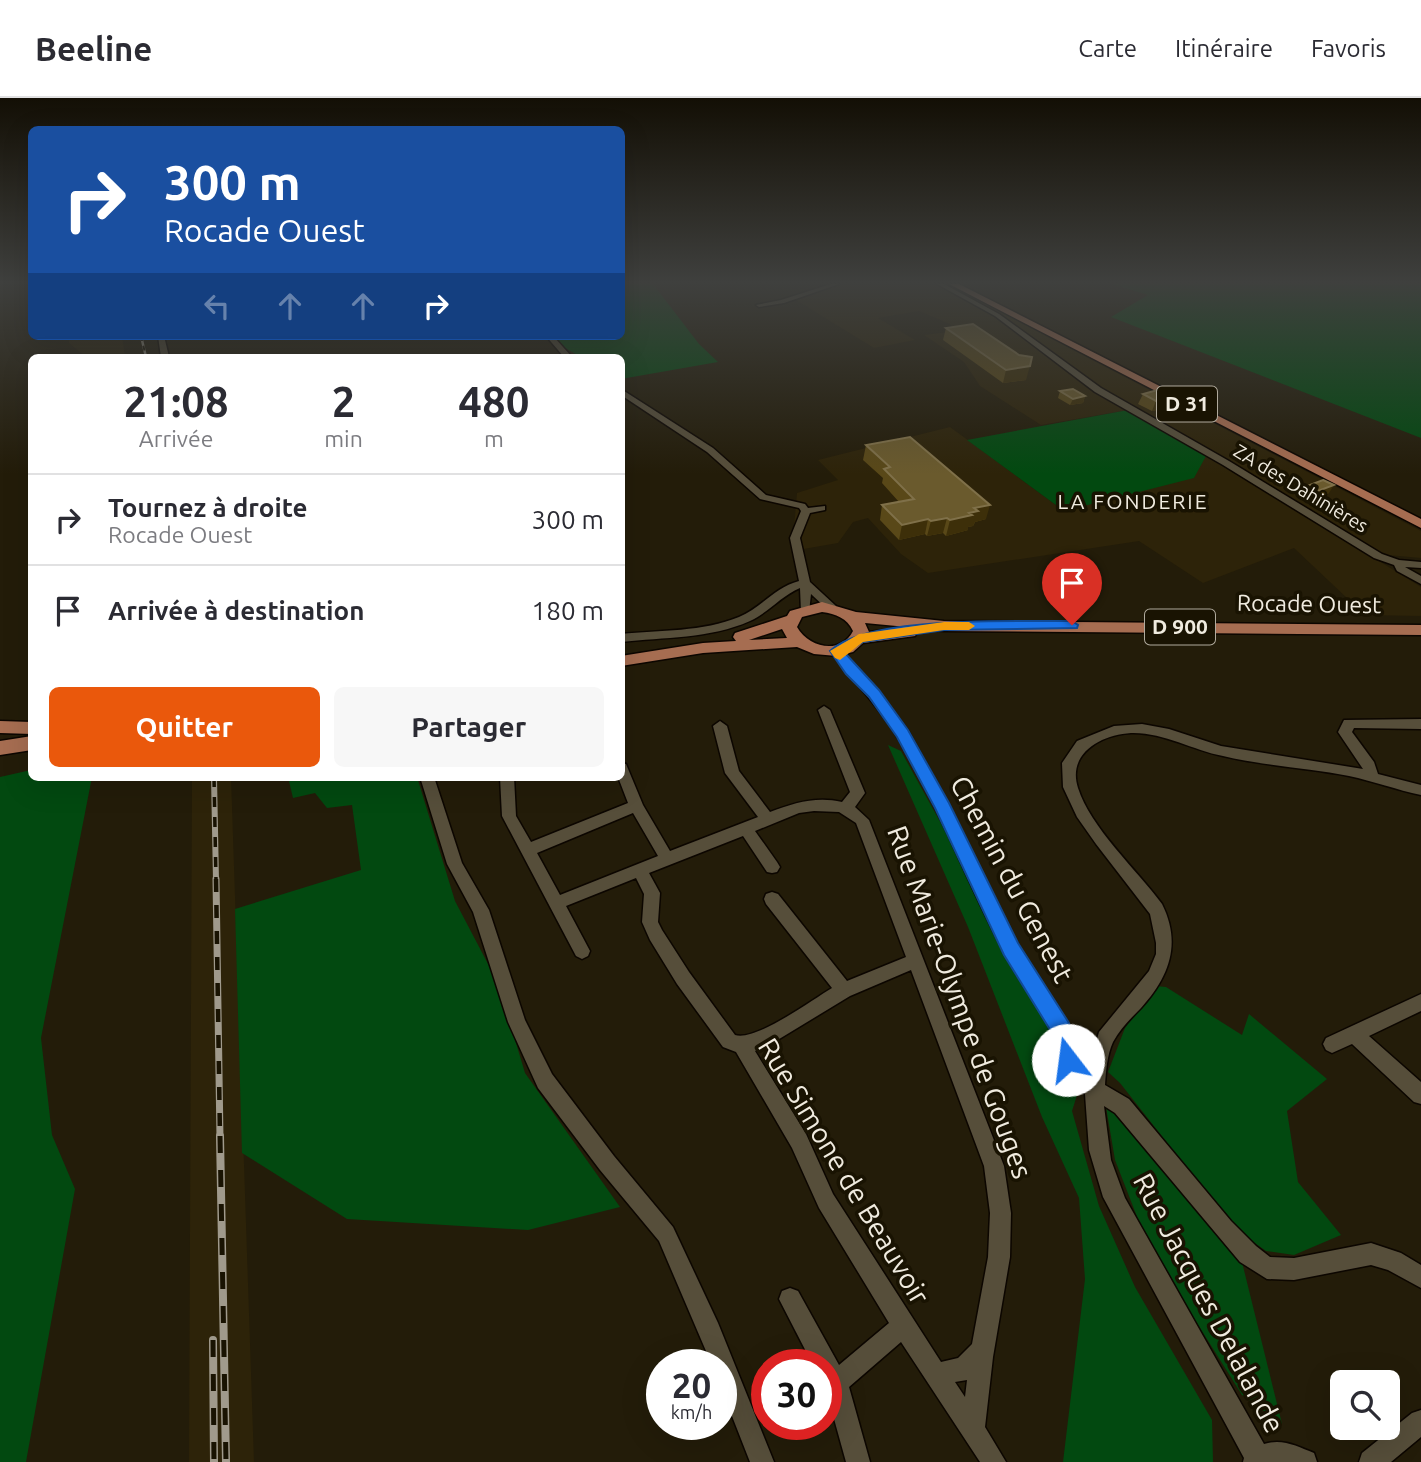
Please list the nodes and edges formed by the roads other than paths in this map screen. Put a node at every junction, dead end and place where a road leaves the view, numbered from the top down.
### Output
1 (1040, 348) edge
2 (1077, 348) edge
3 (625, 394) edge
4 (804, 508) junction
5 (822, 508) dead end
6 (1421, 524) edge
7 (1398, 563) junction
8 (1421, 565) edge
9 (1421, 581) edge
10 (805, 583) junction
11 (831, 608) junction
12 (805, 610) junction
13 (853, 617) junction
14 (791, 620) junction
15 (944, 626) junction
16 (1419, 631) edge
17 (625, 638) edge
18 (859, 638) junction
19 (798, 642) junction
20 (703, 648) junction
21 (836, 651) junction
22 (625, 660) edge
23 (824, 710) dead end
24 (1421, 724) edge
25 (720, 726) dead end
26 (0, 727) edge
27 (28, 728) edge
28 (0, 737) edge
29 (28, 737) edge
30 (28, 744) edge
31 (0, 748) edge
32 (625, 778) edge
33 (1373, 778) junction
34 (428, 781) edge
35 (507, 781) edge
36 (1421, 790) edge
37 (636, 806) junction
38 (846, 807) junction
39 (767, 819) junction
40 (746, 829) junction
41 (527, 850) junction
42 (667, 859) junction
43 (772, 867) dead end
44 (639, 870) junction
45 (772, 899) dead end
46 (556, 903) junction
47 (582, 951) dead end
48 (914, 961) junction
49 (844, 990) junction
50 (1421, 1002) edge
51 (1354, 1034) junction
52 (1332, 1044) dead end
53 (742, 1046) junction
54 (1094, 1091) junction
55 (1421, 1095) edge
56 (1421, 1277) edge
57 (790, 1299) dead end
58 (903, 1325) junction
59 (817, 1349) edge
60 (983, 1349) junction
61 (937, 1374) junction
62 (842, 1378) edge
63 (842, 1405) edge
64 (1421, 1422) edge
65 (973, 1428) junction
66 (1257, 1460) edge
67 (762, 1462) edge
68 (858, 1462) edge
69 (994, 1462) edge
70 (1305, 1462) edge
71 (1371, 1462) edge

1 - 7 street, ZA des Dahinières
2 - 6 main road, D 31
3 - 4 street
4 - 5 street
4 - 10 street
7 - 8 street, ZA des Dahinières
7 - 9 street, ZA des Dahinières
10 - 11 street
10 - 12 street
10 - 17 street
11 - 12 main road
11 - 13 main road
12 - 14 main road
13 - 15 main road, Rocade Ouest / D 900
13 - 18 main road
14 - 19 main road
14 - 20 main road
15 - 16 main road, Rocade Ouest / D 900
15 - 18 main road, Rocade Ouest / D 900
18 - 21 main road
19 - 20 main road
19 - 21 main road
20 - 22 main road
21 - 54 street, Chemin du Genest
23 - 38 street
24 - 33 street
25 - 39 street
26 - 27 main road
28 - 29 main road
30 - 31 main road
32 - 37 street
33 - 36 street, Rue Jacques Delalande
33 - 54 street, Rue Jacques Delalande
34 - 67 street
35 - 41 street
37 - 41 street
37 - 42 street
38 - 39 street
38 - 48 street, Rue Marie-Olympe de Gouges
39 - 40 street
40 - 42 street
40 - 43 street
41 - 46 street
42 - 44 street
44 - 46 street
44 - 53 street, Rue Simone de Beauvoir
45 - 49 street
46 - 47 street
48 - 49 street
48 - 60 street, Rue Marie-Olympe de Gouges
49 - 53 street
50 - 51 street
51 - 52 street
51 - 55 street
53 - 58 street, Rue Simone de Beauvoir
54 - 56 street, Chemin du Genest
54 - 66 street, Rue Jacques Delalande
57 - 59 street
58 - 61 street, Rue Simone de Beauvoir
58 - 62 street
60 - 61 street
60 - 65 street, Rue Marie-Olympe de Gouges
61 - 65 street, Rue Simone de Beauvoir
63 - 68 street
64 - 71 street
65 - 69 street, Rue Simone de Beauvoir
66 - 70 street

